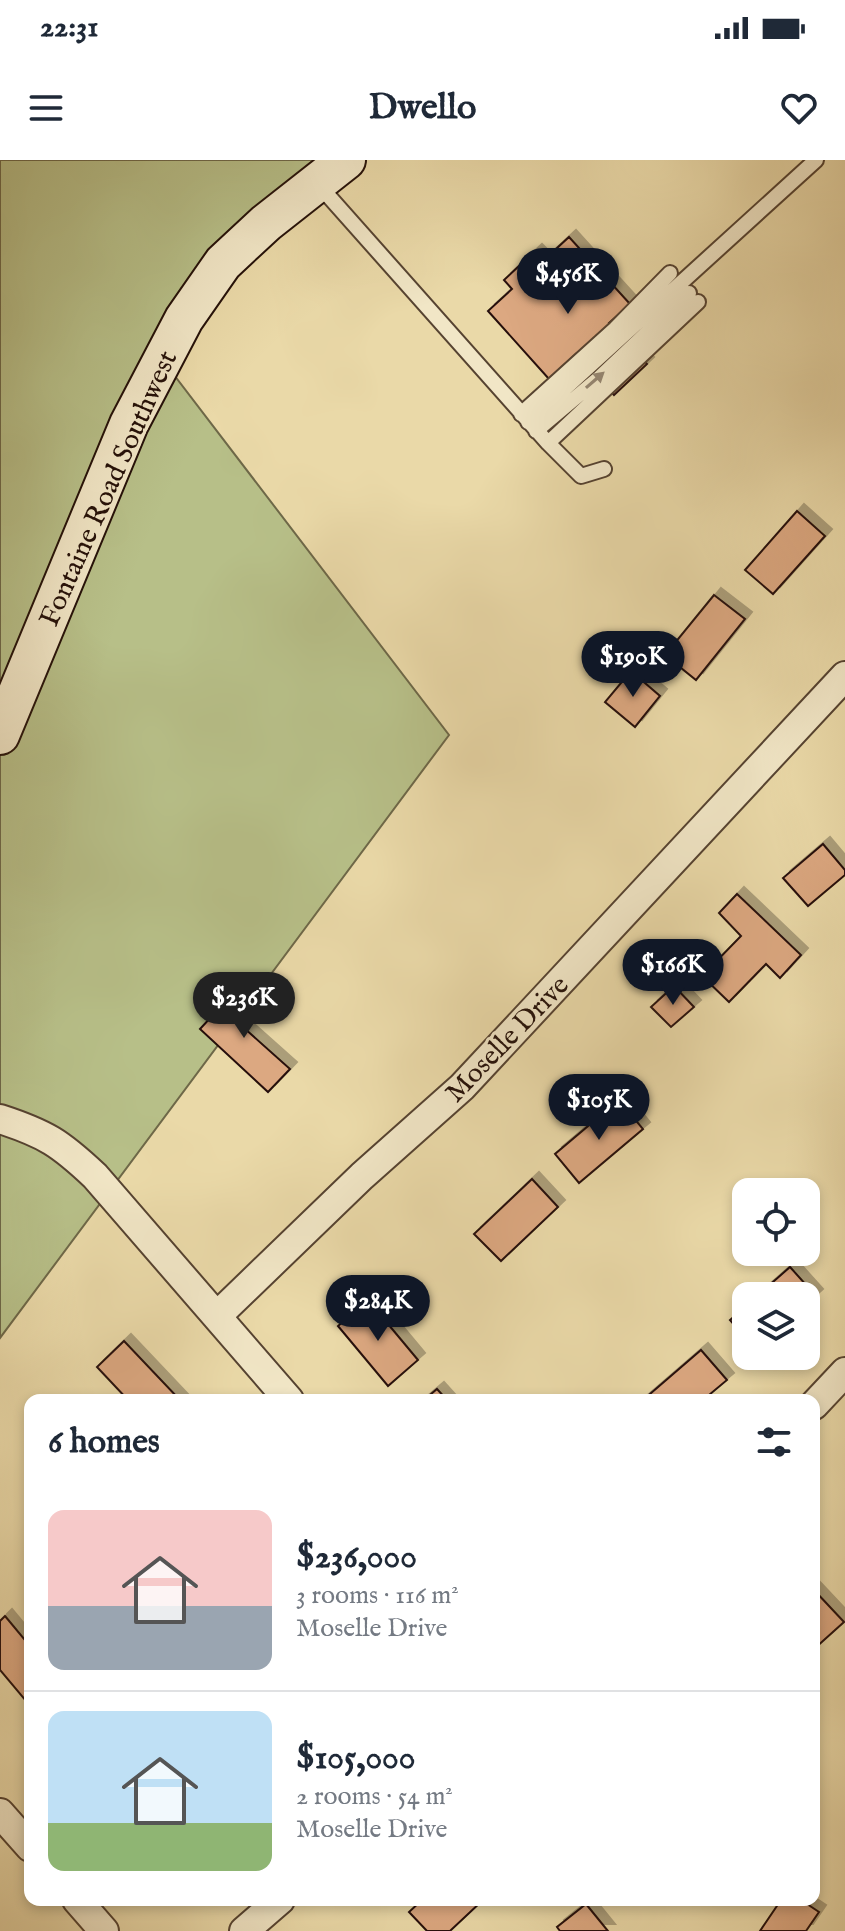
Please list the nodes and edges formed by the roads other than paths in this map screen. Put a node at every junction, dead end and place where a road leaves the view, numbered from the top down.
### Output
1 (816, 160) edge
2 (331, 171) edge
3 (684, 288) junction
4 (528, 422) junction
5 (548, 443) junction
6 (604, 469) dead end
7 (845, 676) edge
8 (0, 735) edge
9 (0, 1119) edge
10 (218, 1315) junction
11 (845, 1372) edge
12 (284, 1394) edge
13 (820, 1399) edge
14 (0, 1813) edge
15 (24, 1840) edge
16 (82, 1906) edge
17 (273, 1906) edge
18 (104, 1931) edge
19 (244, 1931) edge

1 - 3 lane
2 - 4 lane
2 - 8 main road, Fontaine Road Southwest
4 -> 3 lane
3 - 5 lane
4 - 5 lane
5 - 6 lane
7 - 10 street, Moselle Drive
9 - 10 street
10 - 12 street
11 - 13 street
14 - 15 street
16 - 18 street
17 - 19 street

